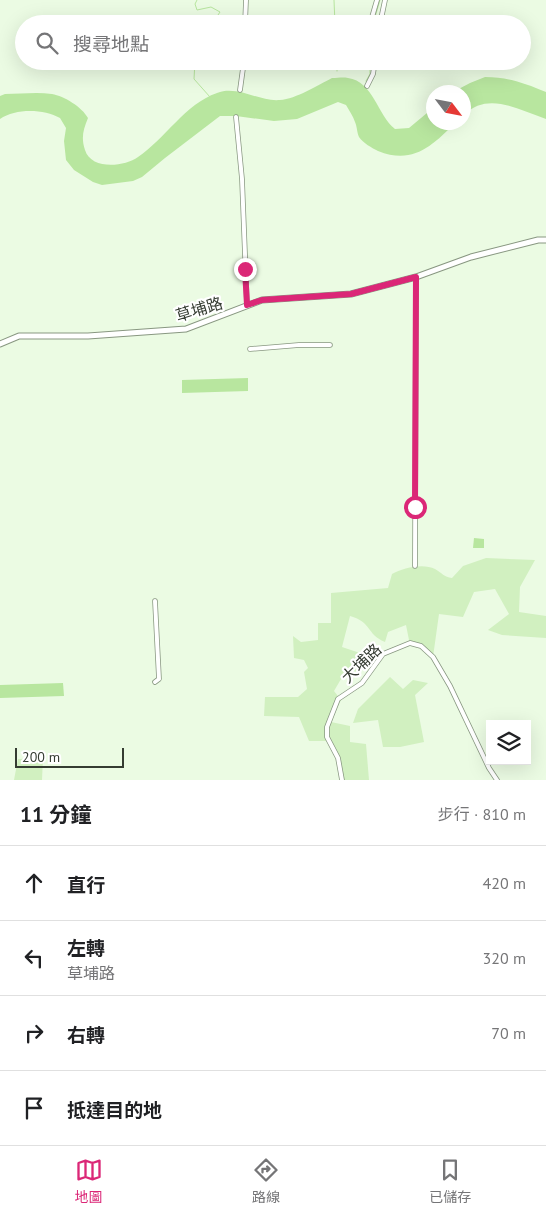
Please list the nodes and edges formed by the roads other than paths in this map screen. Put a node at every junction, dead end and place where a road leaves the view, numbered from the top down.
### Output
1 (246, 0) edge
2 (378, 0) edge
3 (385, 0) edge
4 (245, 15) edge
5 (373, 15) edge
6 (382, 15) edge
7 (243, 70) edge
8 (374, 70) edge
9 (367, 86) dead end
10 (240, 90) dead end
11 (236, 117) dead end
12 (546, 240) edge
13 (416, 277) junction
14 (247, 305) junction
15 (0, 344) edge
16 (330, 345) dead end
17 (250, 349) dead end
18 (415, 566) dead end
19 (155, 601) dead end
20 (155, 682) dead end
21 (342, 780) edge
22 (497, 780) edge

1 - 4 street
2 - 5 street
3 - 6 street
7 - 10 street
8 - 9 street
11 - 14 street
12 - 13 street, 草埔路
13 - 14 street, 草埔路
13 - 18 street
14 - 15 street, 草埔路
16 - 17 street
19 - 20 street
21 - 22 street, 大埔路

